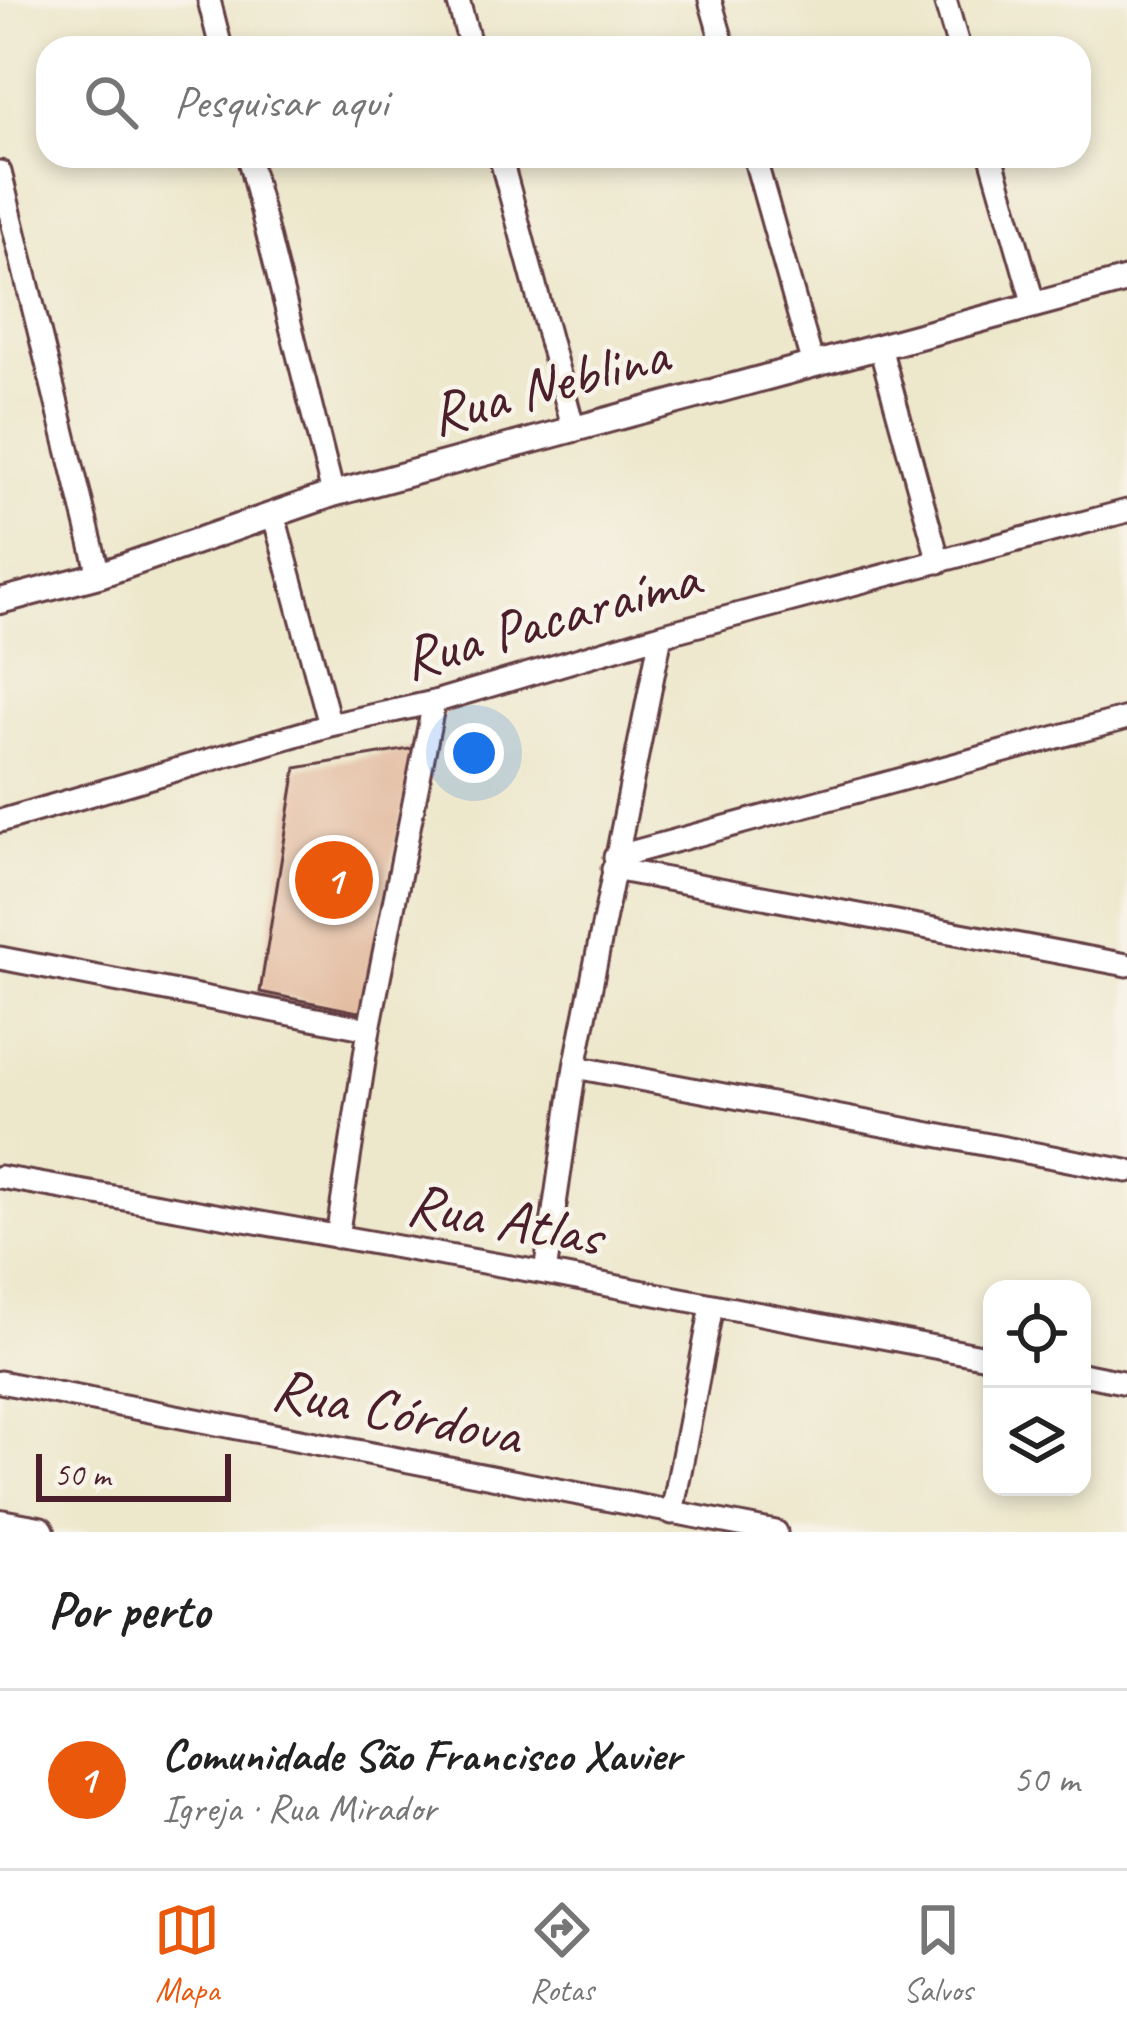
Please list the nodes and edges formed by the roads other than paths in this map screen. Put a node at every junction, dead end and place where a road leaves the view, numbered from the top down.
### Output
1 (209, 0) edge
2 (458, 0) edge
3 (710, 0) edge
4 (945, 0) edge
5 (218, 36) edge
6 (468, 36) edge
7 (720, 36) edge
8 (956, 36) edge
9 (251, 168) edge
10 (503, 168) edge
11 (757, 168) edge
12 (994, 168) edge
13 (0, 172) edge
14 (1127, 280) edge
15 (1034, 305) junction
16 (880, 346) junction
17 (814, 365) junction
18 (574, 430) junction
19 (333, 494) junction
20 (1127, 511) edge
21 (274, 515) junction
22 (939, 562) junction
23 (99, 575) junction
24 (0, 601) edge
25 (661, 635) junction
26 (434, 702) junction
27 (1127, 718) edge
28 (330, 725) junction
29 (0, 821) edge
30 (614, 863) junction
31 (0, 958) edge
32 (1127, 965) edge
33 (369, 1029) junction
34 (575, 1067) junction
35 (1127, 1171) edge
36 (0, 1177) edge
37 (337, 1237) junction
38 (545, 1273) junction
39 (712, 1306) junction
40 (983, 1356) edge
41 (1091, 1376) edge
42 (0, 1382) edge
43 (1127, 1383) edge
44 (672, 1513) junction
45 (0, 1525) edge
46 (39, 1532) edge
47 (776, 1532) edge

1 - 5 street
2 - 6 street
3 - 7 street
4 - 8 street
9 - 19 street
10 - 18 street
11 - 17 street
12 - 15 street
13 - 23 street
14 - 15 street, Rua Neblina
15 - 16 street, Rua Neblina
16 - 17 street, Rua Neblina
16 - 22 street
17 - 18 street, Rua Neblina
18 - 19 street, Rua Neblina
19 - 21 street, Rua Neblina
20 - 22 street, Rua Pacaraíma
21 - 23 street, Rua Neblina
21 - 28 street
22 - 25 street, Rua Pacaraíma
23 - 24 street, Rua Neblina
25 - 26 street, Rua Pacaraíma
25 - 30 street
26 - 28 street, Rua Pacaraíma
26 - 33 street
27 - 30 street
28 - 29 street, Rua Pacaraíma
30 - 32 street
30 - 34 street
31 - 33 street
33 - 37 street
34 - 35 street
34 - 38 street
36 - 37 street, Rua Atlas
37 - 38 street, Rua Atlas
38 - 39 street, Rua Atlas
39 - 40 street, Rua Atlas
39 - 44 street
41 - 43 street
42 - 44 street, Rua Córdova
44 - 47 street, Rua Córdova
45 - 46 main road

